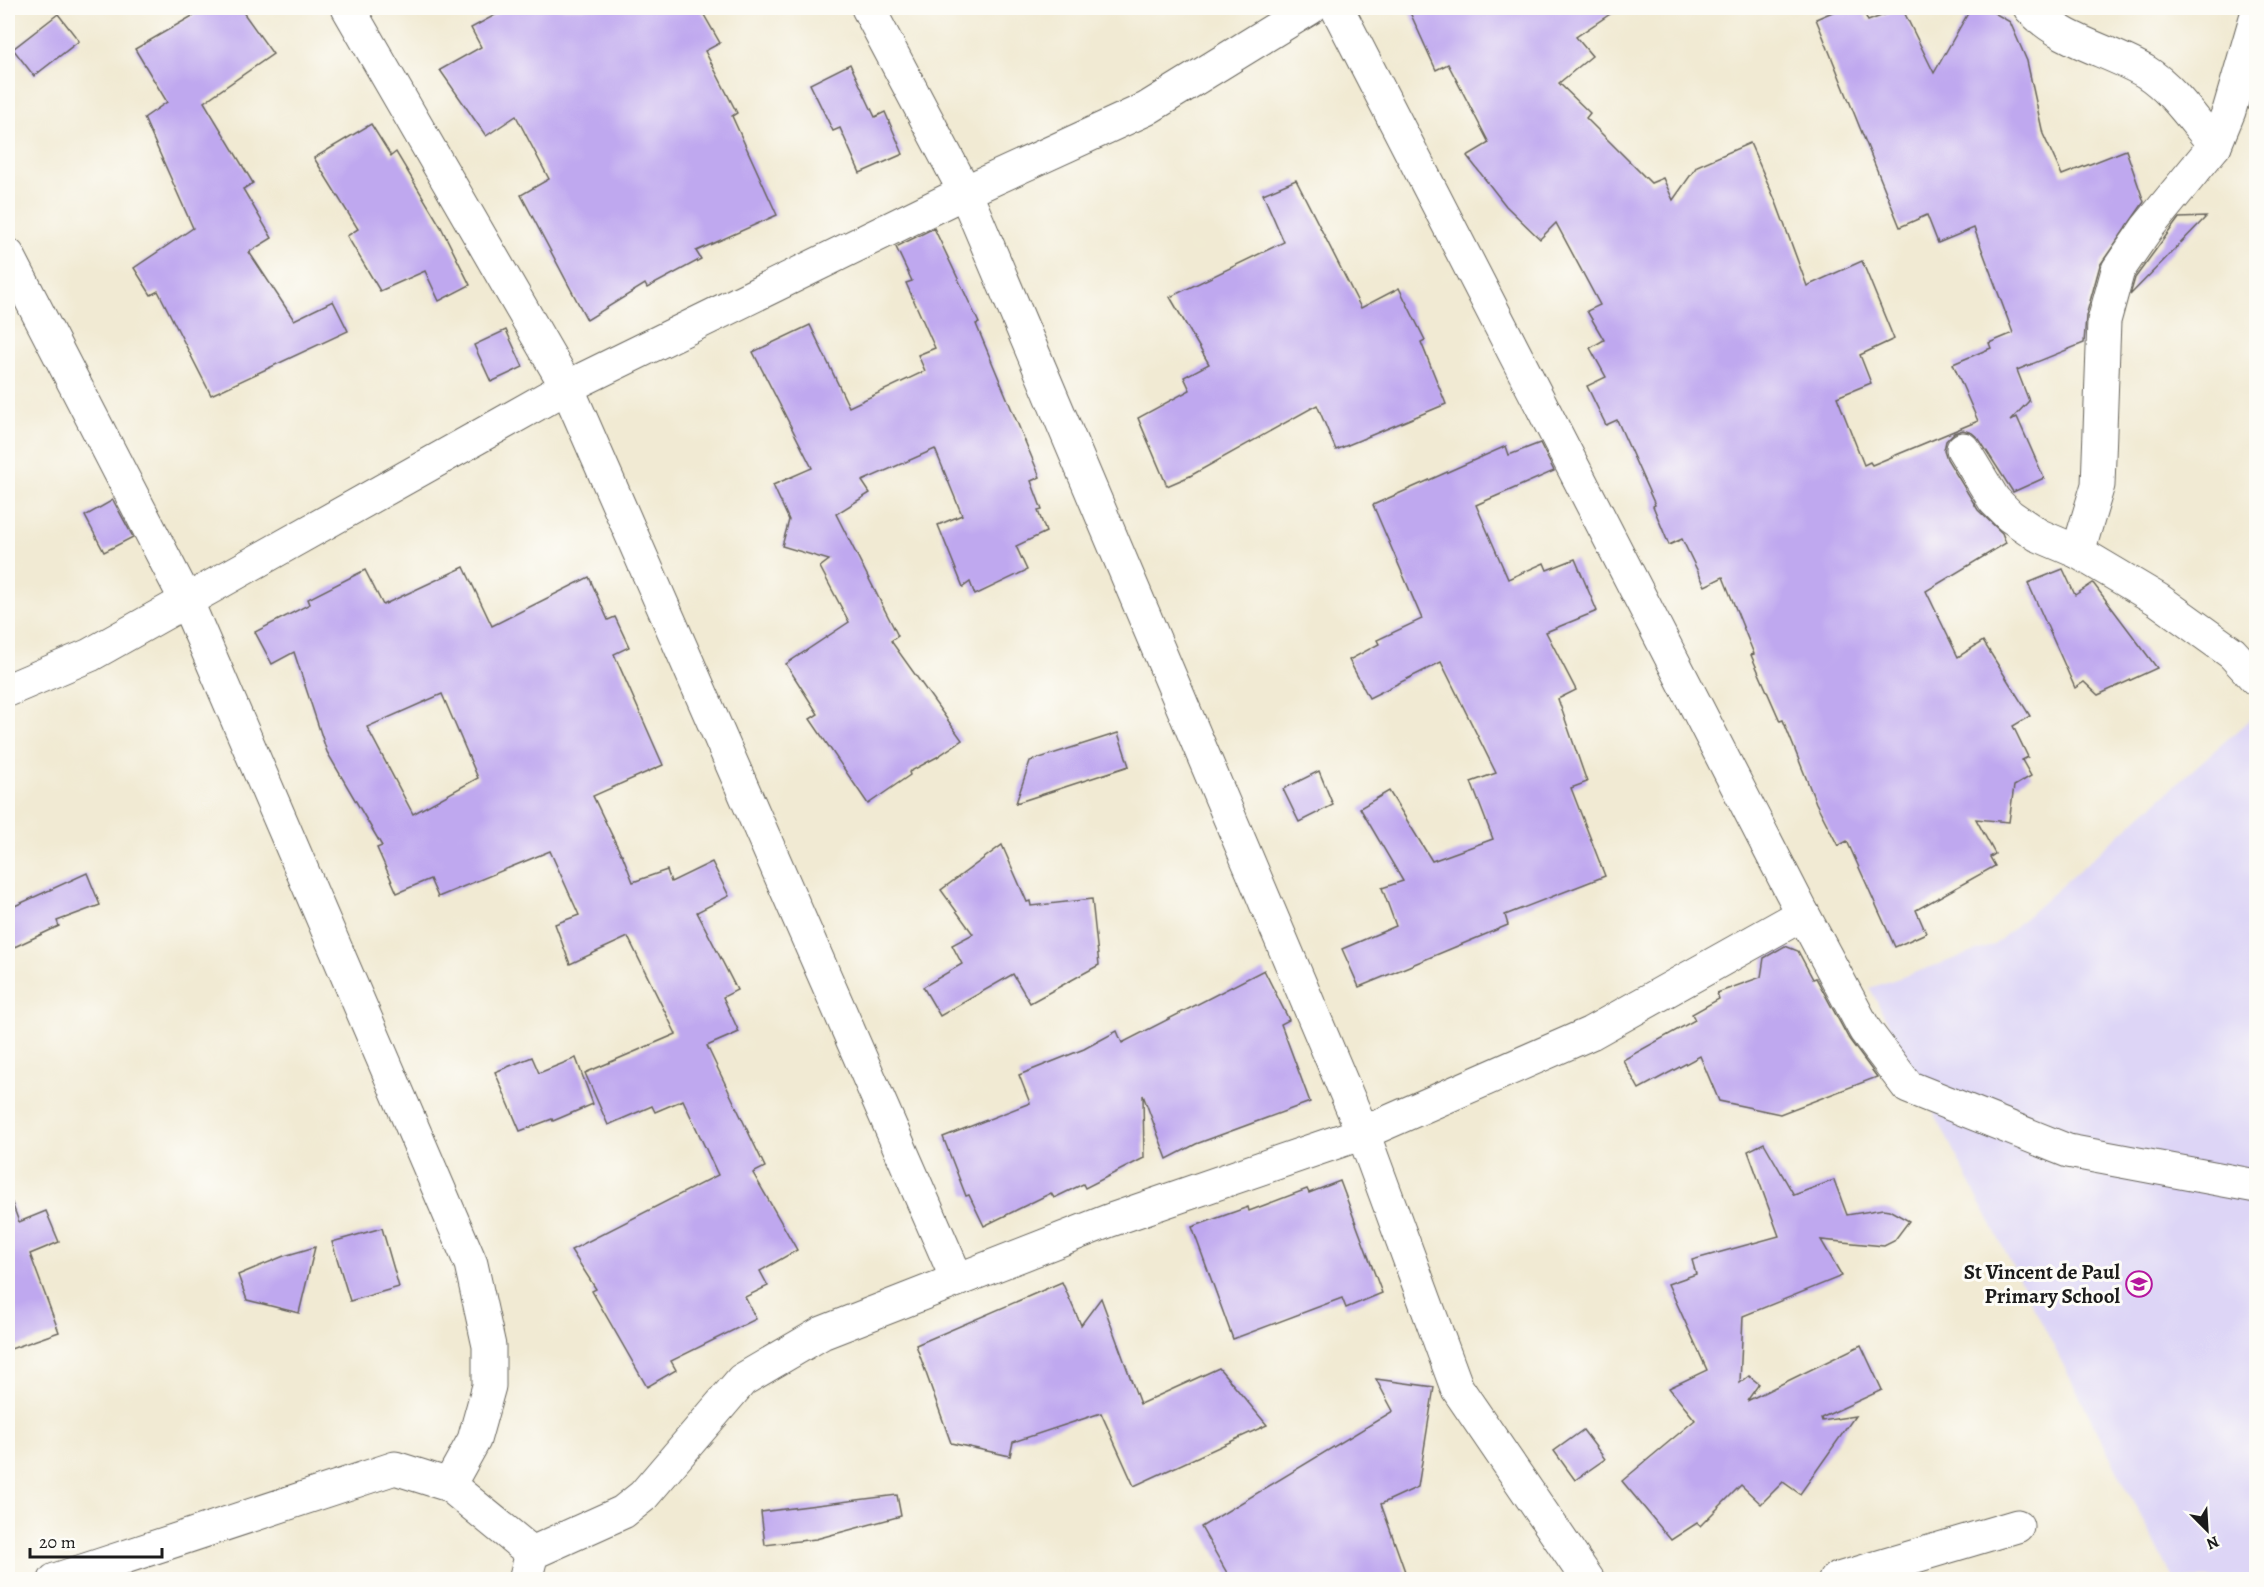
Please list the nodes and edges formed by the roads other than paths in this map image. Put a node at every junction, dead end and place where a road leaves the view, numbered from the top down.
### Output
1 (348, 8) edge
2 (868, 8) edge
3 (1310, 8) edge
4 (1337, 8) edge
5 (2030, 8) edge
6 (2256, 18) edge
7 (2215, 145) junction
8 (965, 192) junction
9 (8, 255) edge
10 (567, 387) junction
11 (1963, 449) dead end
12 (2078, 552) junction
13 (186, 600) junction
14 (2256, 679) edge
15 (8, 690) edge
16 (1803, 914) junction
17 (1363, 1133) junction
18 (2256, 1186) edge
19 (957, 1279) junction
20 (449, 1485) junction
21 (2017, 1526) dead end
22 (528, 1566) edge
23 (54, 1580) edge
24 (1588, 1580) edge
25 (1835, 1580) edge

1 - 10 street
2 - 8 street
3 - 8 street
4 - 16 street
5 - 7 street
6 - 7 street
7 - 12 street
8 - 10 street
8 - 17 street
9 - 13 street
10 - 13 street
10 - 19 street
11 - 12 street
12 - 14 street
13 - 15 street
13 - 20 street
16 - 17 street
16 - 18 street
17 - 19 street
17 - 24 street
19 - 22 street
20 - 22 street
20 - 23 street
21 - 25 street

